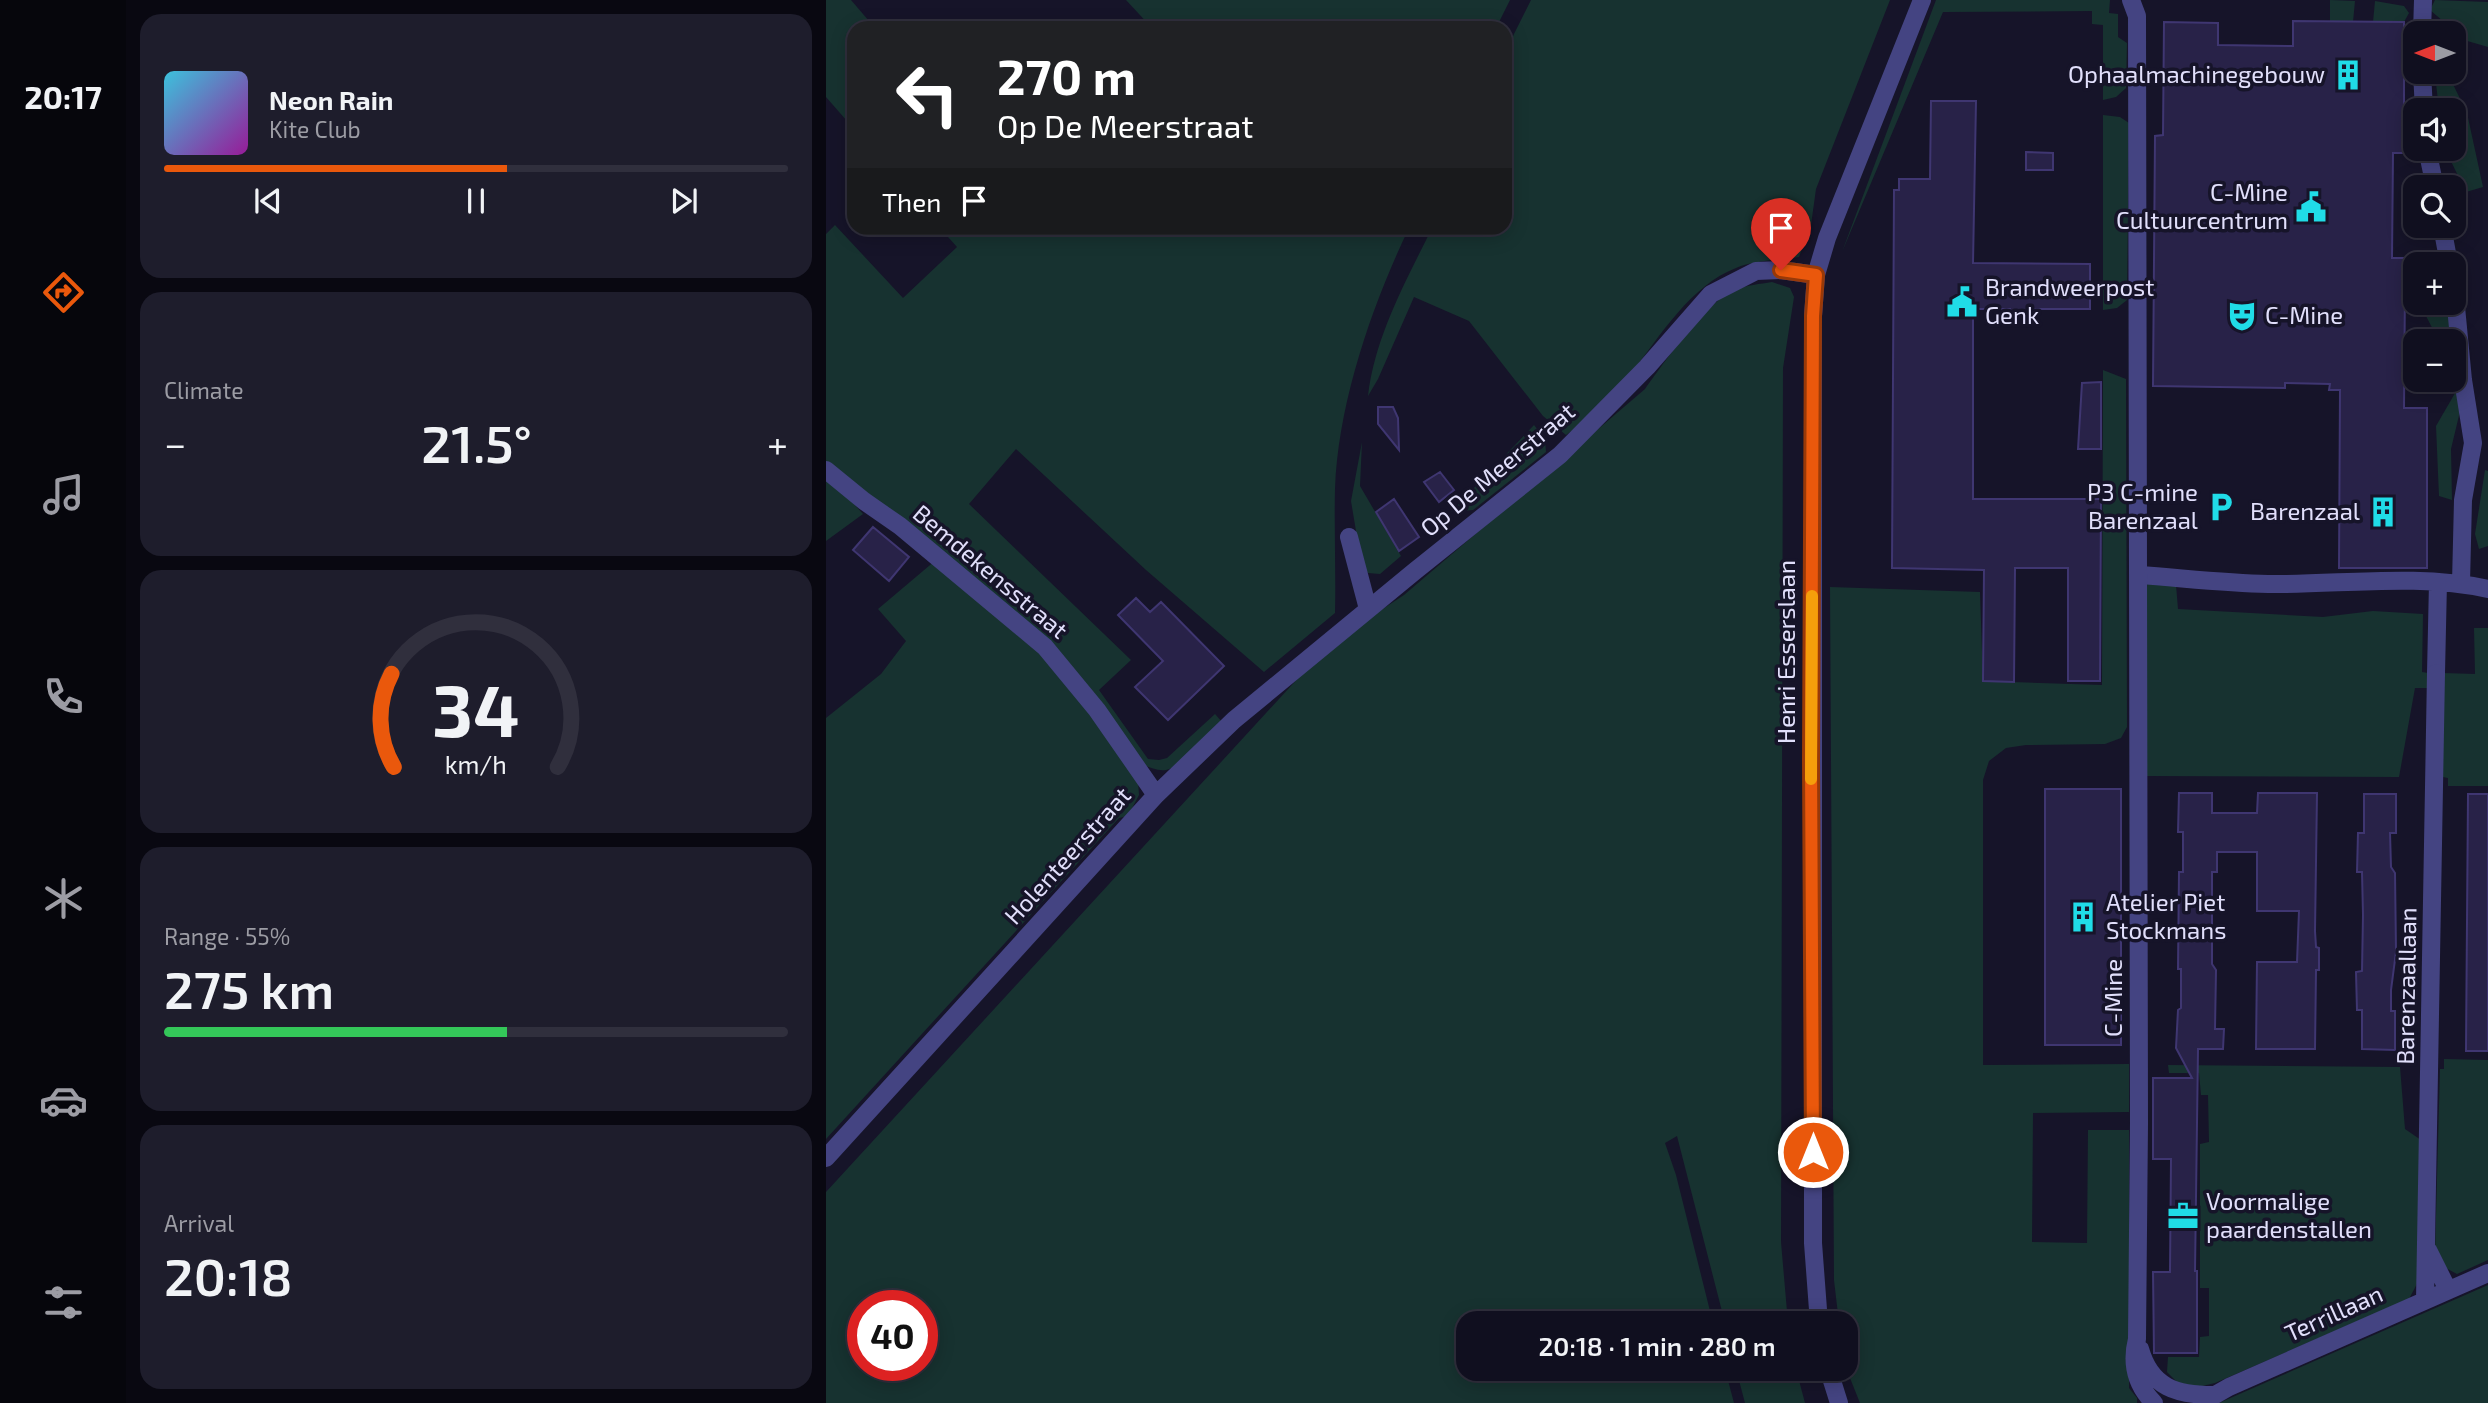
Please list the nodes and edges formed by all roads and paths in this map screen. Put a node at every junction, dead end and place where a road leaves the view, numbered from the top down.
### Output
1 (1922, 0) edge
2 (2131, 0) edge
3 (2423, 0) edge
4 (2422, 21) edge
5 (1816, 275) junction
6 (2457, 315) edge
7 (2480, 443) edge
8 (826, 470) edge
9 (1349, 537) dead end
10 (2139, 575) junction
11 (2438, 582) junction
12 (2461, 583) junction
13 (2488, 589) edge
14 (1368, 610) junction
15 (1156, 795) junction
16 (826, 1158) edge
17 (2428, 1250) junction
18 (2488, 1273) edge
19 (2448, 1290) junction
20 (2425, 1300) junction
21 (1818, 1311) edge
22 (2137, 1339) junction
23 (1832, 1381) edge
24 (2207, 1399) edge
25 (1839, 1403) edge
26 (2153, 1403) edge

1 - 5 street, Henri Esserslaan
2 - 10 street, C-Mine
3 - 4 street
5 - 14 street, Op De Meerstraat
5 - 21 street, Henri Esserslaan
6 - 7 street
7 - 12 street
8 - 15 street, Bemdekensstraat
9 - 14 street
10 - 11 street
10 - 22 street, C-Mine
11 - 12 street
11 - 17 street, Barenzaallaan
12 - 13 street
14 - 15 street, Holenteerstraat
15 - 16 street, Holenteerstraat
17 - 19 street
17 - 20 street, Barenzaallaan
18 - 19 street, Terrillaan
19 - 20 street, Terrillaan
20 - 24 street, Terrillaan
22 - 24 street
22 - 26 street, C-Mine
23 - 25 street

